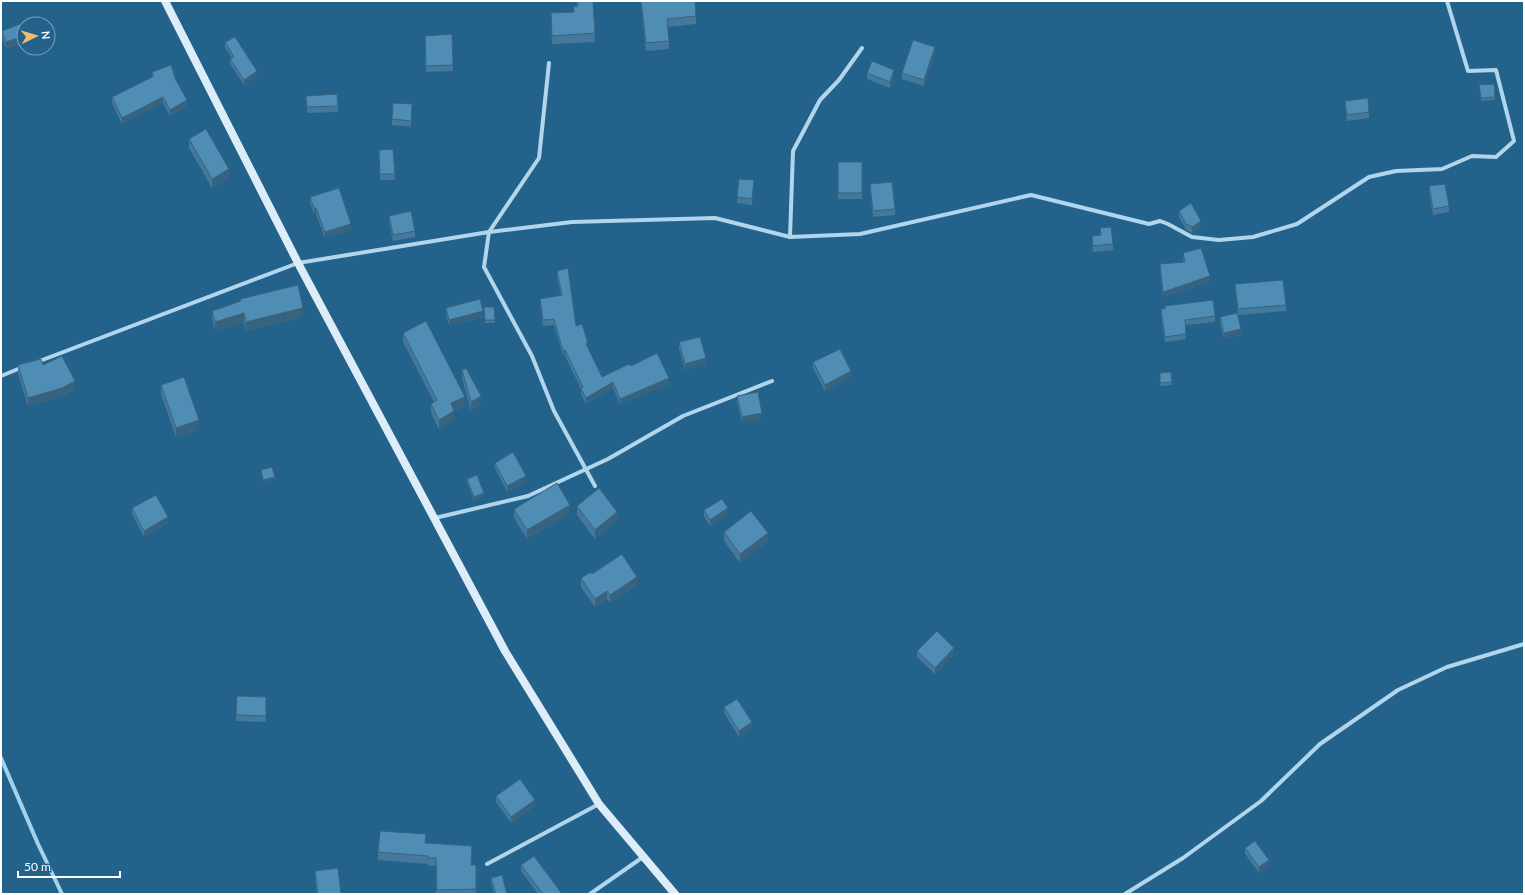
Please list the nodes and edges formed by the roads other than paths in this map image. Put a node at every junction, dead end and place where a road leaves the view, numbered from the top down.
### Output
1 (165, 1) edge
2 (1447, 1) edge
3 (862, 48) dead end
4 (549, 63) dead end
5 (489, 232) junction
6 (790, 237) junction
7 (298, 263) junction
8 (1, 376) edge
9 (772, 381) dead end
10 (587, 469) junction
11 (594, 486) dead end
12 (434, 519) junction
13 (1524, 644) edge
14 (599, 804) junction
15 (643, 856) junction
16 (487, 864) dead end
17 (590, 894) edge
18 (675, 894) edge
19 (1124, 894) edge

1 - 7 main road
2 - 6 street
3 - 6 street
4 - 5 street
5 - 6 street
5 - 7 street
5 - 10 street
7 - 8 street
7 - 12 main road
9 - 10 street
10 - 11 street
10 - 12 street
12 - 14 main road
13 - 19 street
14 - 15 main road
14 - 16 street
15 - 17 street
15 - 18 main road

